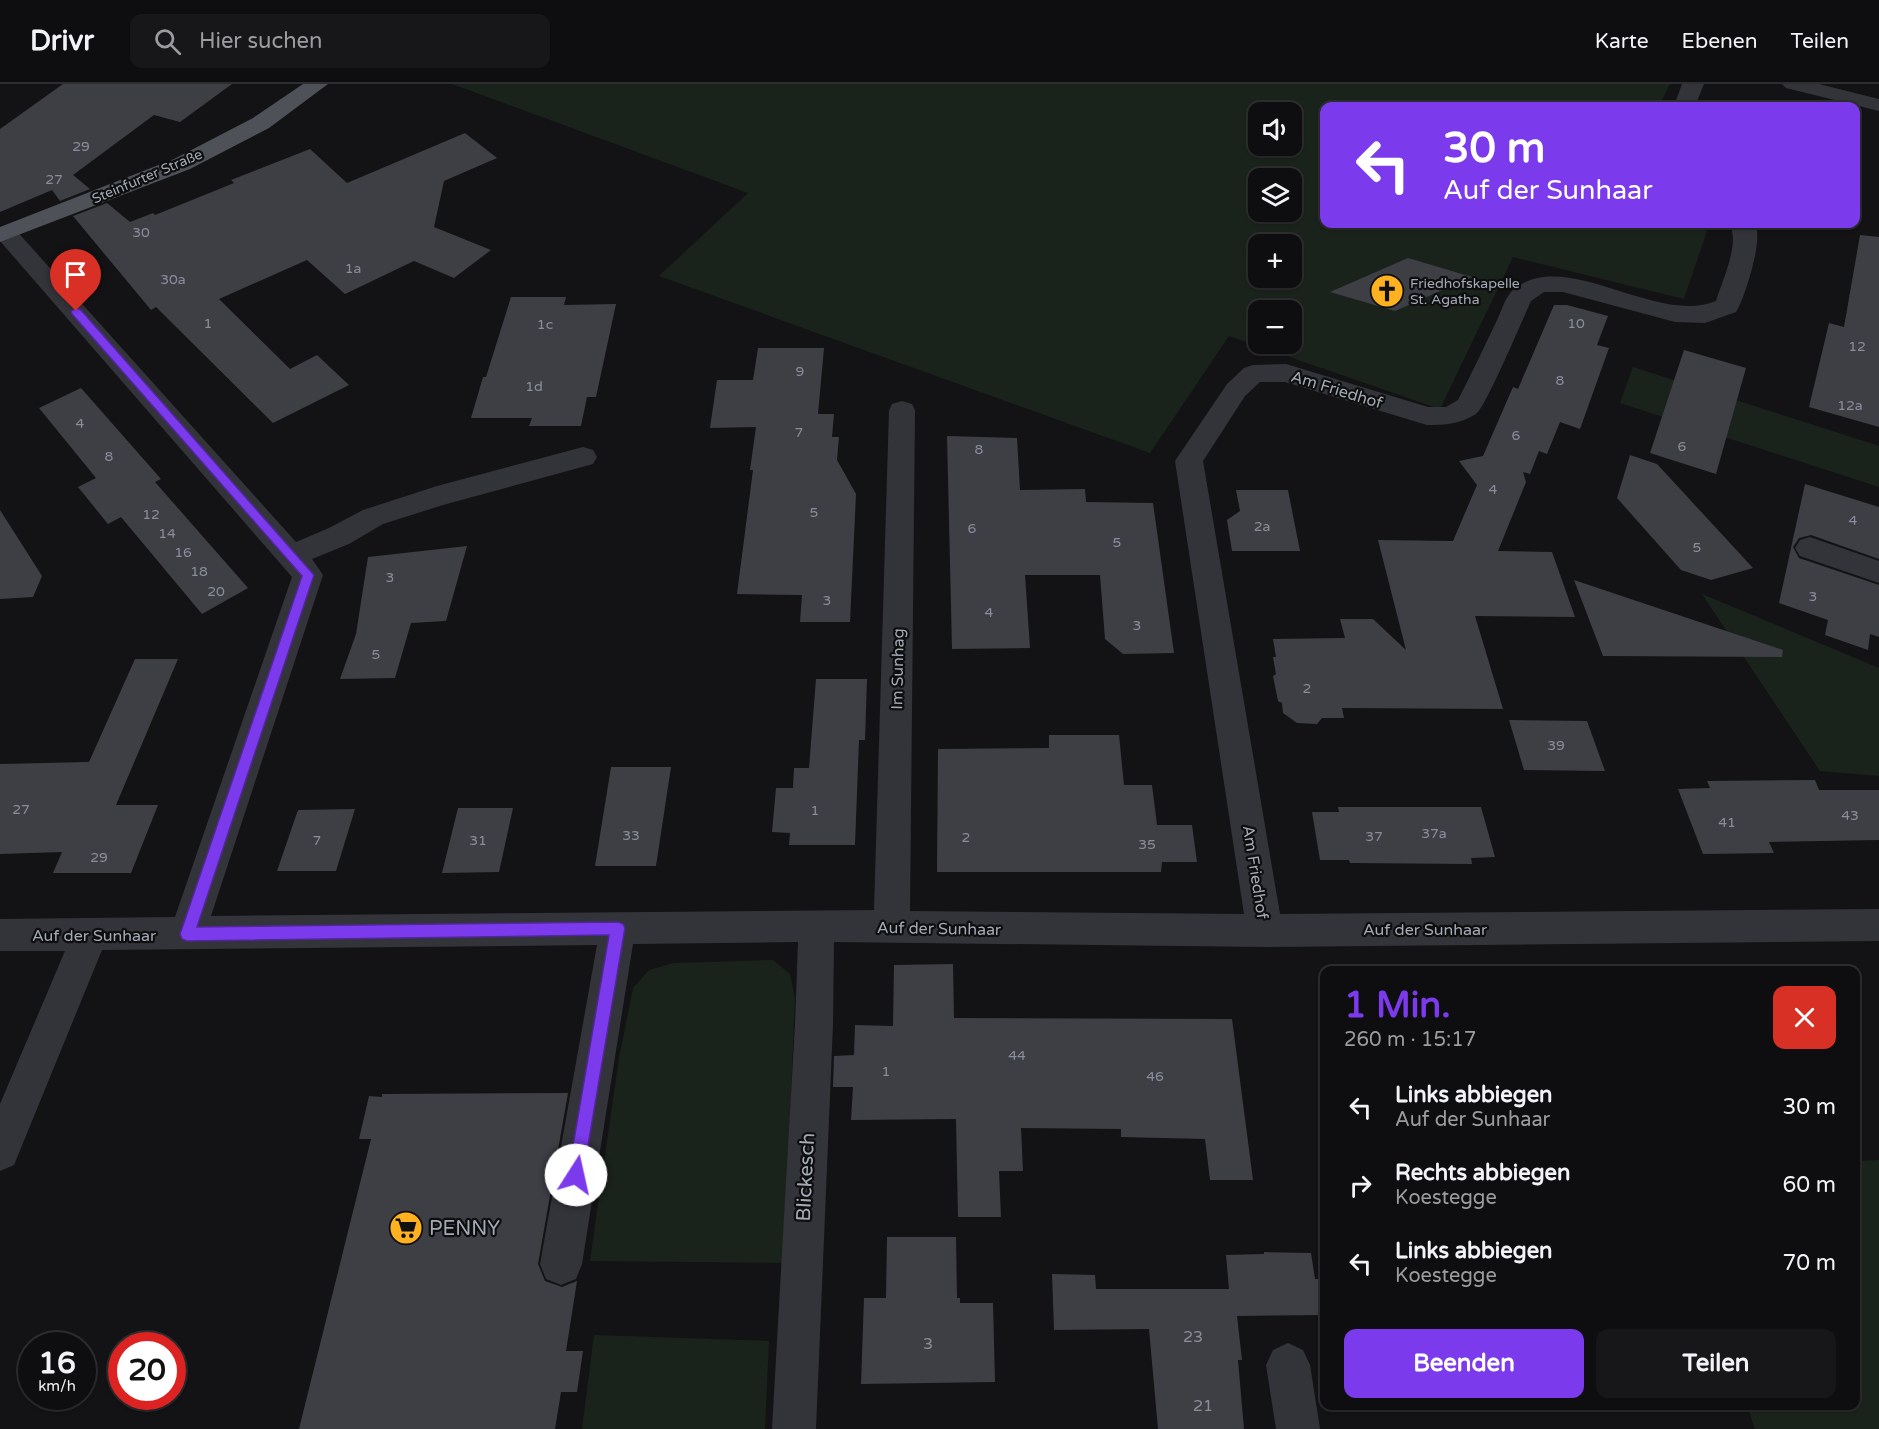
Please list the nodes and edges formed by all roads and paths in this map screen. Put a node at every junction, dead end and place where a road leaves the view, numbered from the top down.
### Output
1 (317, 84) edge
2 (1693, 84) edge
3 (1793, 84) edge
4 (1686, 102) edge
5 (1879, 105) edge
6 (1746, 228) edge
7 (3, 234) edge
8 (902, 410) dead end
9 (583, 457) dead end
10 (1810, 548) dead end
11 (291, 556) junction
12 (1879, 572) edge
13 (816, 926) junction
14 (1879, 926) edge
15 (892, 927) junction
16 (618, 928) junction
17 (1265, 931) junction
18 (187, 934) junction
19 (0, 935) edge
20 (90, 935) junction
21 (0, 1151) edge
22 (561, 1264) dead end
23 (1288, 1365) dead end
24 (794, 1429) edge
25 (1298, 1429) edge

1 - 7 main road, Steinfurter Straße
2 - 4 street
3 - 5 street
6 - 17 street, Am Friedhof
7 - 11 street
8 - 15 street, Im Sunhag
9 - 11 street
10 - 12 street
11 - 18 street
13 - 15 street, Auf der Sunhaar
13 - 16 street, Auf der Sunhaar
13 - 24 street, Blickesch
14 - 17 street, Auf der Sunhaar
15 - 17 street, Auf der Sunhaar
16 - 18 street, Auf der Sunhaar
16 - 22 street
18 - 20 street, Auf der Sunhaar
19 - 20 street, Auf der Sunhaar
20 - 21 street
23 - 25 street

